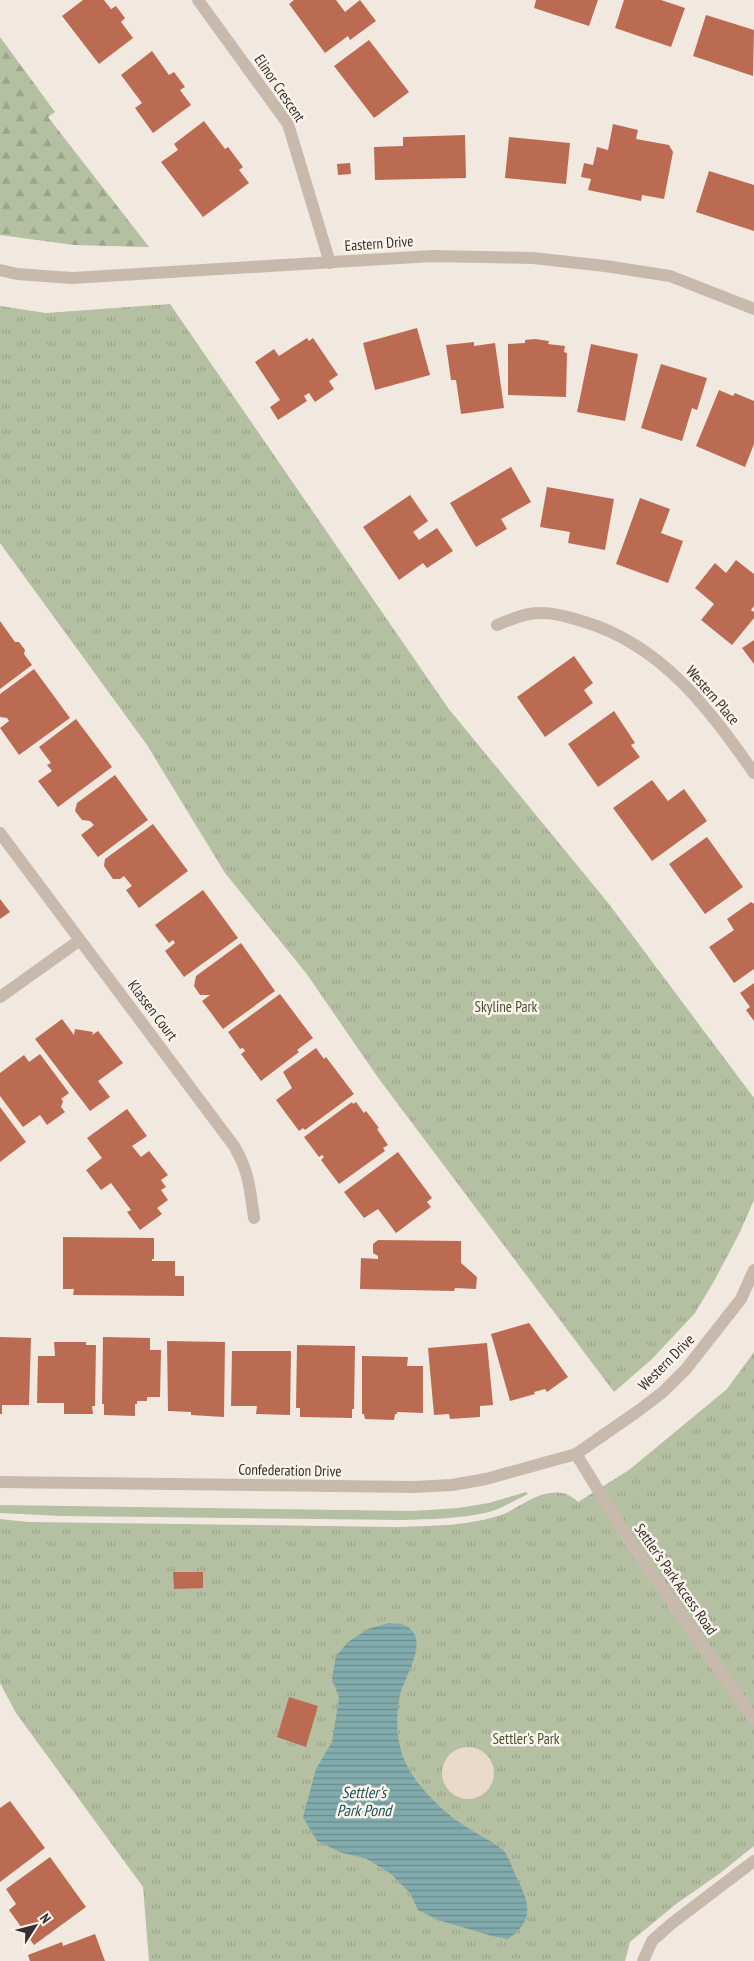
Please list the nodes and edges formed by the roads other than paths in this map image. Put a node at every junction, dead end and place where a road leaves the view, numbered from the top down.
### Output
1 (198, 0) edge
2 (330, 263) junction
3 (0, 270) edge
4 (754, 309) edge
5 (497, 625) dead end
6 (754, 773) edge
7 (0, 833) edge
8 (80, 940) junction
9 (0, 997) edge
10 (254, 1218) dead end
11 (754, 1270) edge
12 (576, 1454) junction
13 (0, 1482) edge
14 (754, 1719) edge
15 (754, 1861) edge
16 (643, 1961) edge

1 - 2 street, Elinor Crescent
2 - 3 street, Eastern Drive
2 - 4 street, Eastern Drive
5 - 6 street, Western Place
7 - 8 street, Klassen Court
8 - 9 street
8 - 10 street, Klassen Court
11 - 12 street, Western Drive
12 - 13 street, Confederation Drive
12 - 14 street, Settler's Park Access Road
15 - 16 street

